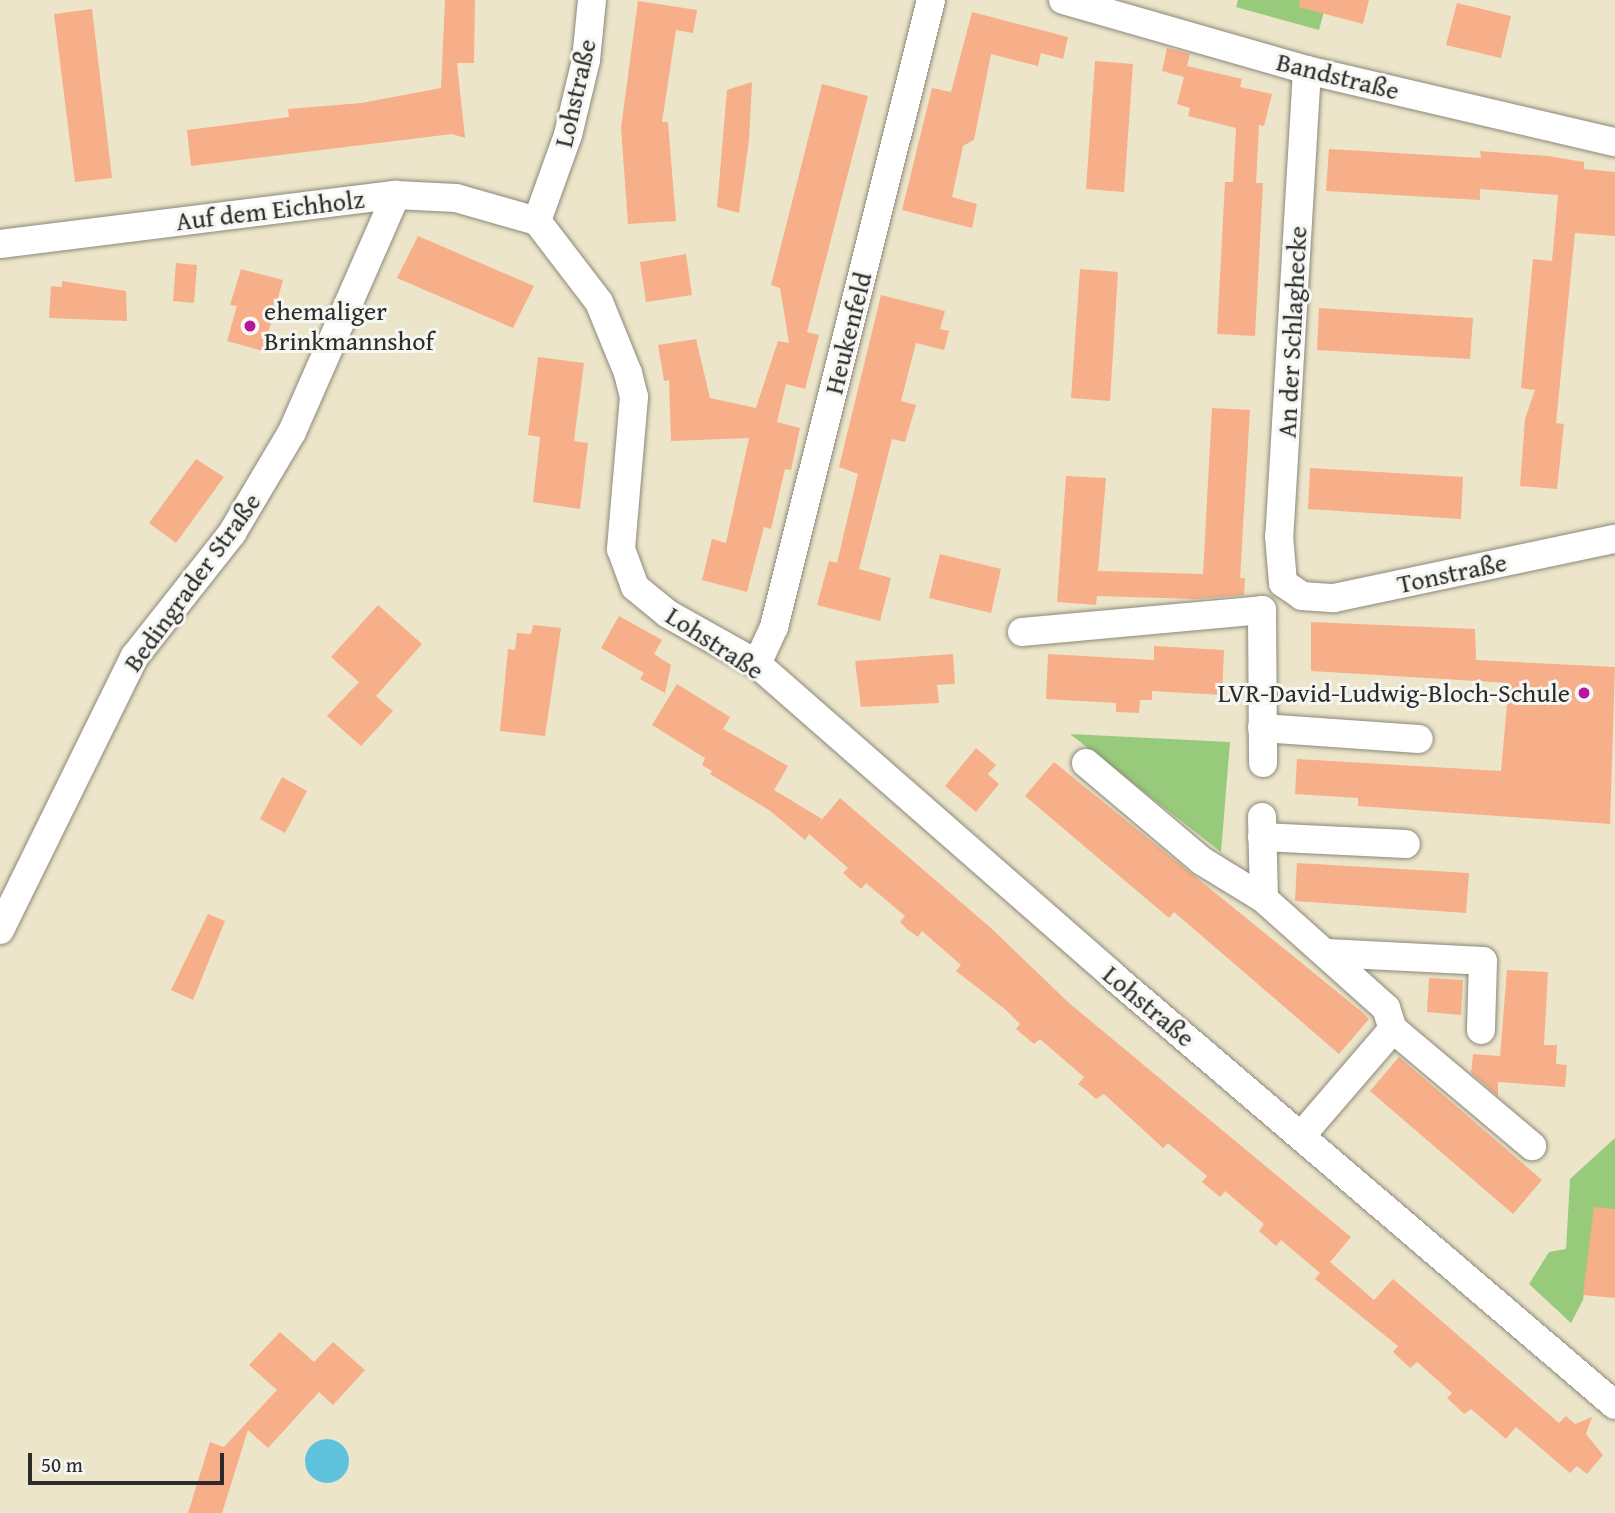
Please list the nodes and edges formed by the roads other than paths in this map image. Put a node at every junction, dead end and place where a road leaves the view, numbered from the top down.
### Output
1 (593, 0) edge
2 (931, 0) edge
3 (1063, 0) edge
4 (1307, 70) junction
5 (1615, 142) edge
6 (396, 195) junction
7 (537, 221) junction
8 (0, 244) edge
9 (1615, 539) edge
10 (1291, 591) joint
11 (1022, 632) dead end
12 (757, 664) junction
13 (1262, 728) junction
14 (1419, 739) dead end
15 (1086, 763) dead end
16 (1263, 763) dead end
17 (1406, 844) dead end
18 (1264, 899) junction
19 (0, 930) edge
20 (1327, 953) junction
21 (1393, 1029) junction
22 (1481, 1030) dead end
23 (1301, 1136) junction
24 (1532, 1146) dead end
25 (1615, 1405) edge

1 - 7 street, Lohstraße
2 - 12 street, Heukenfeld
3 - 4 street, Bandstraße
4 - 5 street, Bandstraße
4 - 10 street, An der Schlaghecke
6 - 7 street, Auf dem Eichholz
6 - 8 street, Auf dem Eichholz
6 - 19 street, Bedingrader Straße
7 - 12 street, Lohstraße
9 - 10 street, Tonstraße
11 - 13 street
12 - 23 street, Lohstraße
13 - 14 street
13 - 16 street
15 - 18 street
17 - 18 street
18 - 20 street
20 - 21 street
20 - 22 street
21 - 23 street
21 - 24 street
23 - 25 street, Lohstraße

